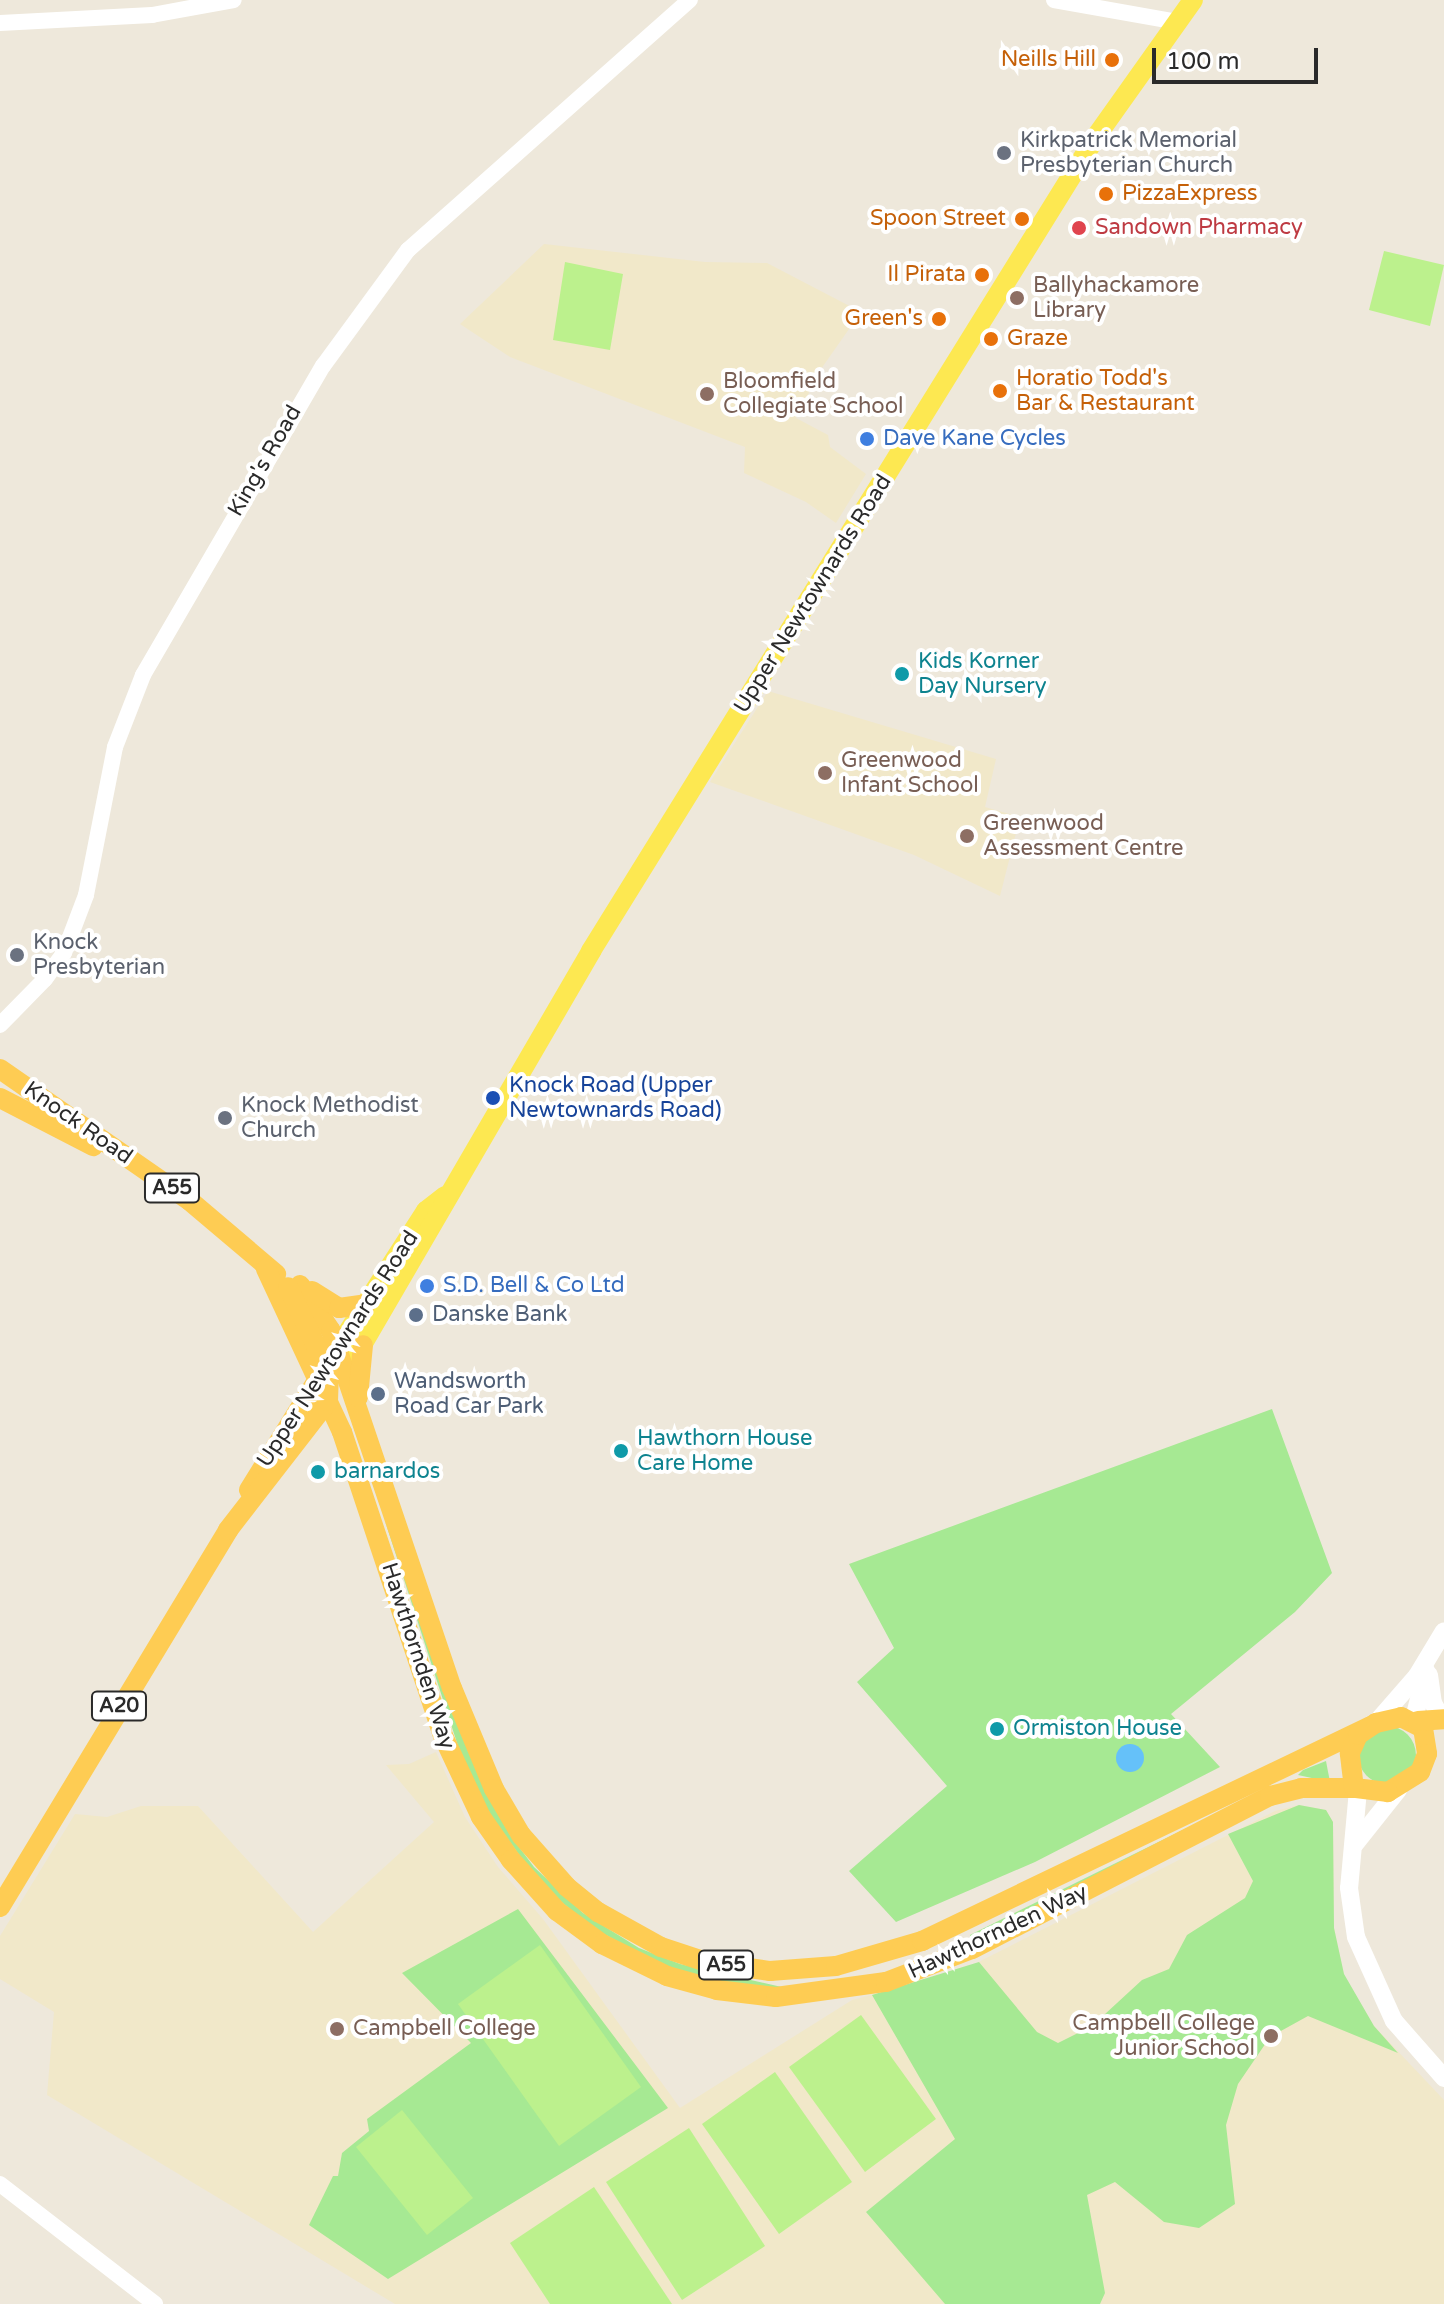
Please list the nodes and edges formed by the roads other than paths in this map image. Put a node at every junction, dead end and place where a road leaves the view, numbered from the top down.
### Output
1 (234, 0) edge
2 (690, 0) edge
3 (1054, 0) edge
4 (1193, 0) edge
5 (1177, 22) junction
6 (0, 23) edge
7 (0, 1025) edge
8 (0, 1069) edge
9 (0, 1098) edge
10 (116, 1149) junction
11 (445, 1196) junction
12 (410, 1269) junction
13 (283, 1277) junction
14 (366, 1304) junction
15 (363, 1345) junction
16 (302, 1351) junction
17 (332, 1375) junction
18 (358, 1406) junction
19 (302, 1437) junction
20 (243, 1506) junction
21 (389, 1570) junction
22 (1444, 1631) edge
23 (1430, 1658) junction
24 (1443, 1719) edge
25 (1416, 1720) junction
26 (1373, 1724) junction
27 (1444, 1760) edge
28 (1420, 1772) junction
29 (1356, 1789) junction
30 (1398, 1790) junction
31 (1352, 1849) junction
32 (0, 1907) edge
33 (1444, 2078) edge
34 (0, 2184) edge
35 (155, 2304) edge

1 - 6 street
2 - 7 street, King's Road
3 - 5 street
4 - 5 main road, Upper Newtownards Road / A20
5 - 11 main road, Upper Newtownards Road / A20
8 - 10 highway, Knock Road / A55
9 - 10 highway
10 - 13 highway, Knock Road / A55
11 - 12 main road, Upper Newtownards Road / A20
11 - 14 main road, Upper Newtownards Road / A20
12 - 15 main road, Upper Newtownards Road / A20
12 - 17 main road
13 - 14 highway
13 - 16 highway, Knock Road / A55
13 - 17 highway
14 - 17 main road, Upper Newtownards Road / A20
15 - 17 main road, Upper Newtownards Road / A20
15 - 18 highway
16 - 17 highway, Knock Road / A55
16 - 20 highway
17 - 18 highway, Hawthornden Way / A55
17 - 19 highway, Upper Newtownards Road / A20
17 - 20 highway, Upper Newtownards Road / A20
17 - 21 highway, Hawthornden Way / A55
18 - 26 highway, Hawthornden Way / A55
19 - 20 highway, Upper Newtownards Road / A20
19 - 21 highway
20 - 32 highway, Upper Newtownards Road / A20
21 - 29 highway, Hawthornden Way / A55
22 - 23 main road
23 - 24 main road
23 - 25 main road
23 - 26 main road
24 - 25 highway, A55
25 - 26 highway, A55
25 - 28 highway
26 - 29 highway
27 - 28 highway
28 - 30 highway
29 - 30 highway, A55
29 - 31 main road
30 - 31 main road
31 - 33 main road
34 - 35 street

